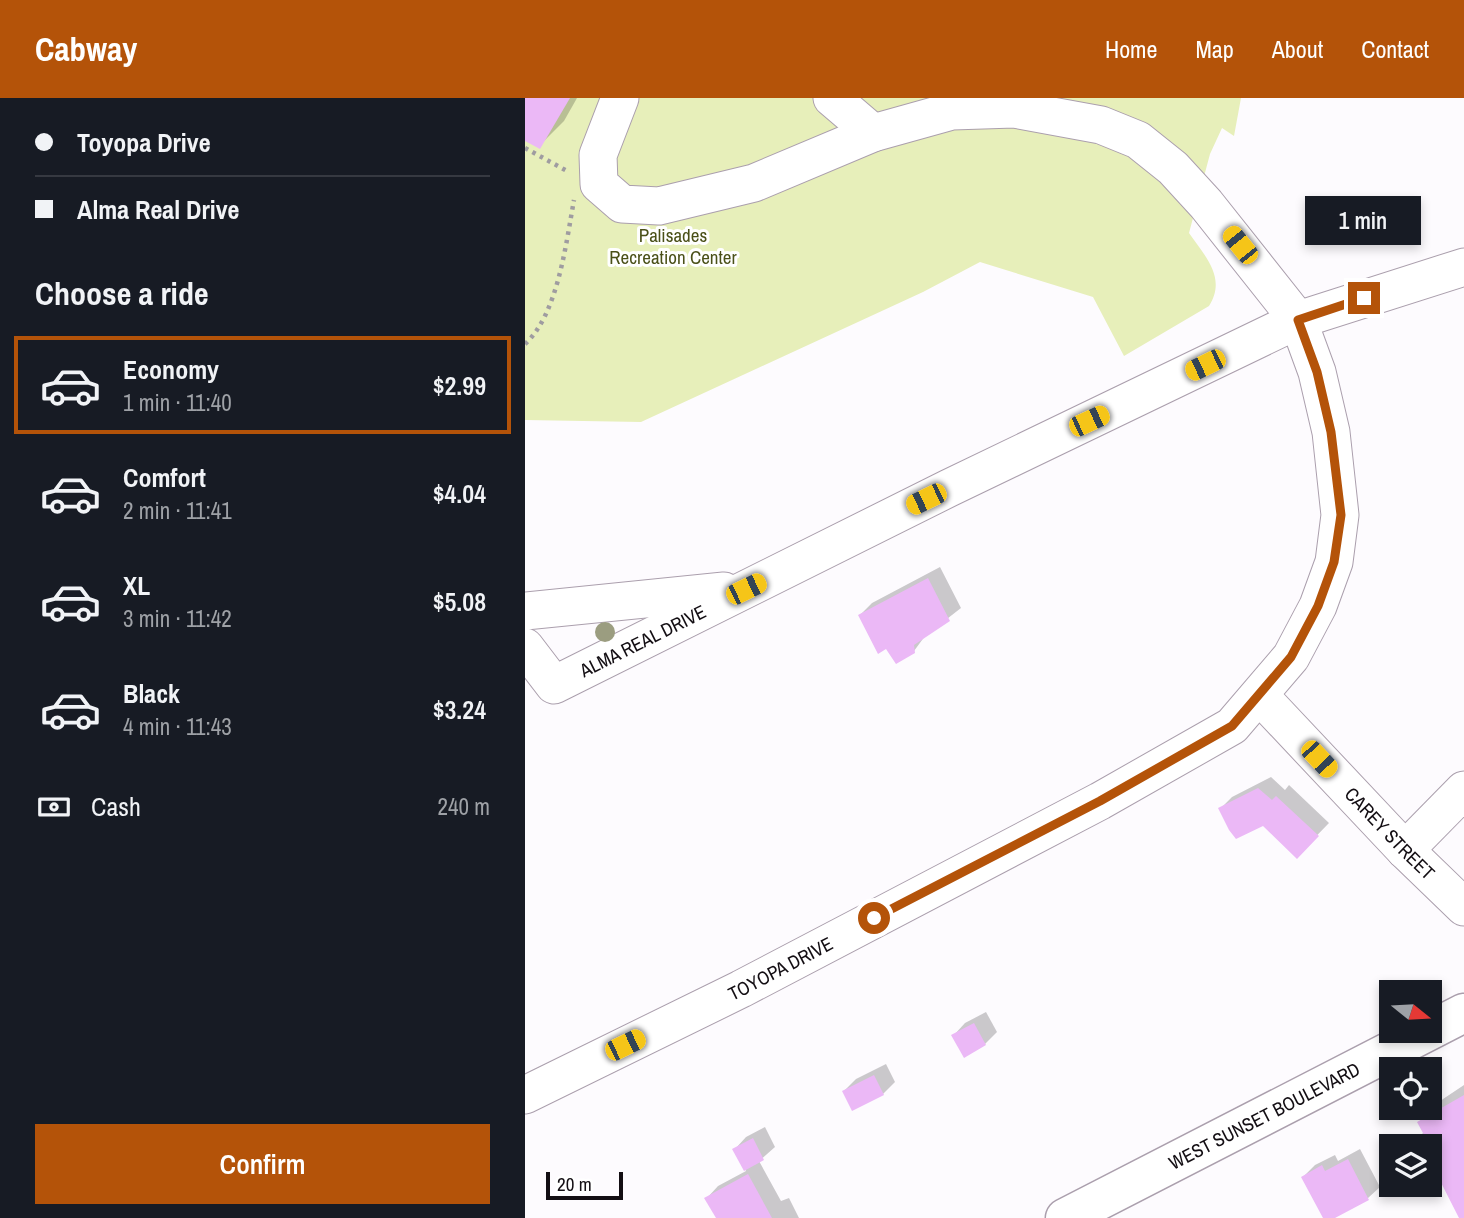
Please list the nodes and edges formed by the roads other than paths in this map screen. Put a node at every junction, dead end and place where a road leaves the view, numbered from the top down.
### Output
1 (619, 98) edge
2 (832, 98) edge
3 (873, 132) junction
4 (1464, 267) edge
5 (1298, 320) junction
6 (746, 589) junction
7 (525, 611) edge
8 (525, 646) edge
9 (539, 692) edge
10 (1260, 696) junction
11 (1464, 790) edge
12 (1405, 850) junction
13 (1464, 907) edge
14 (1464, 1013) edge
15 (525, 1095) edge
16 (1065, 1218) edge

1 - 3 street, TOYOPA DRIVE
2 - 3 street
3 - 5 street, TOYOPA DRIVE
4 - 5 street, ALMA REAL DRIVE
5 - 6 street, ALMA REAL DRIVE
5 - 10 street, TOYOPA DRIVE
6 - 7 street
6 - 9 street, ALMA REAL DRIVE
8 - 9 street, ALMA REAL DRIVE
10 - 12 street, CAREY STREET
10 - 15 street, TOYOPA DRIVE
11 - 12 street
12 - 13 street, CAREY STREET
14 - 16 main road, WEST SUNSET BOULEVARD

